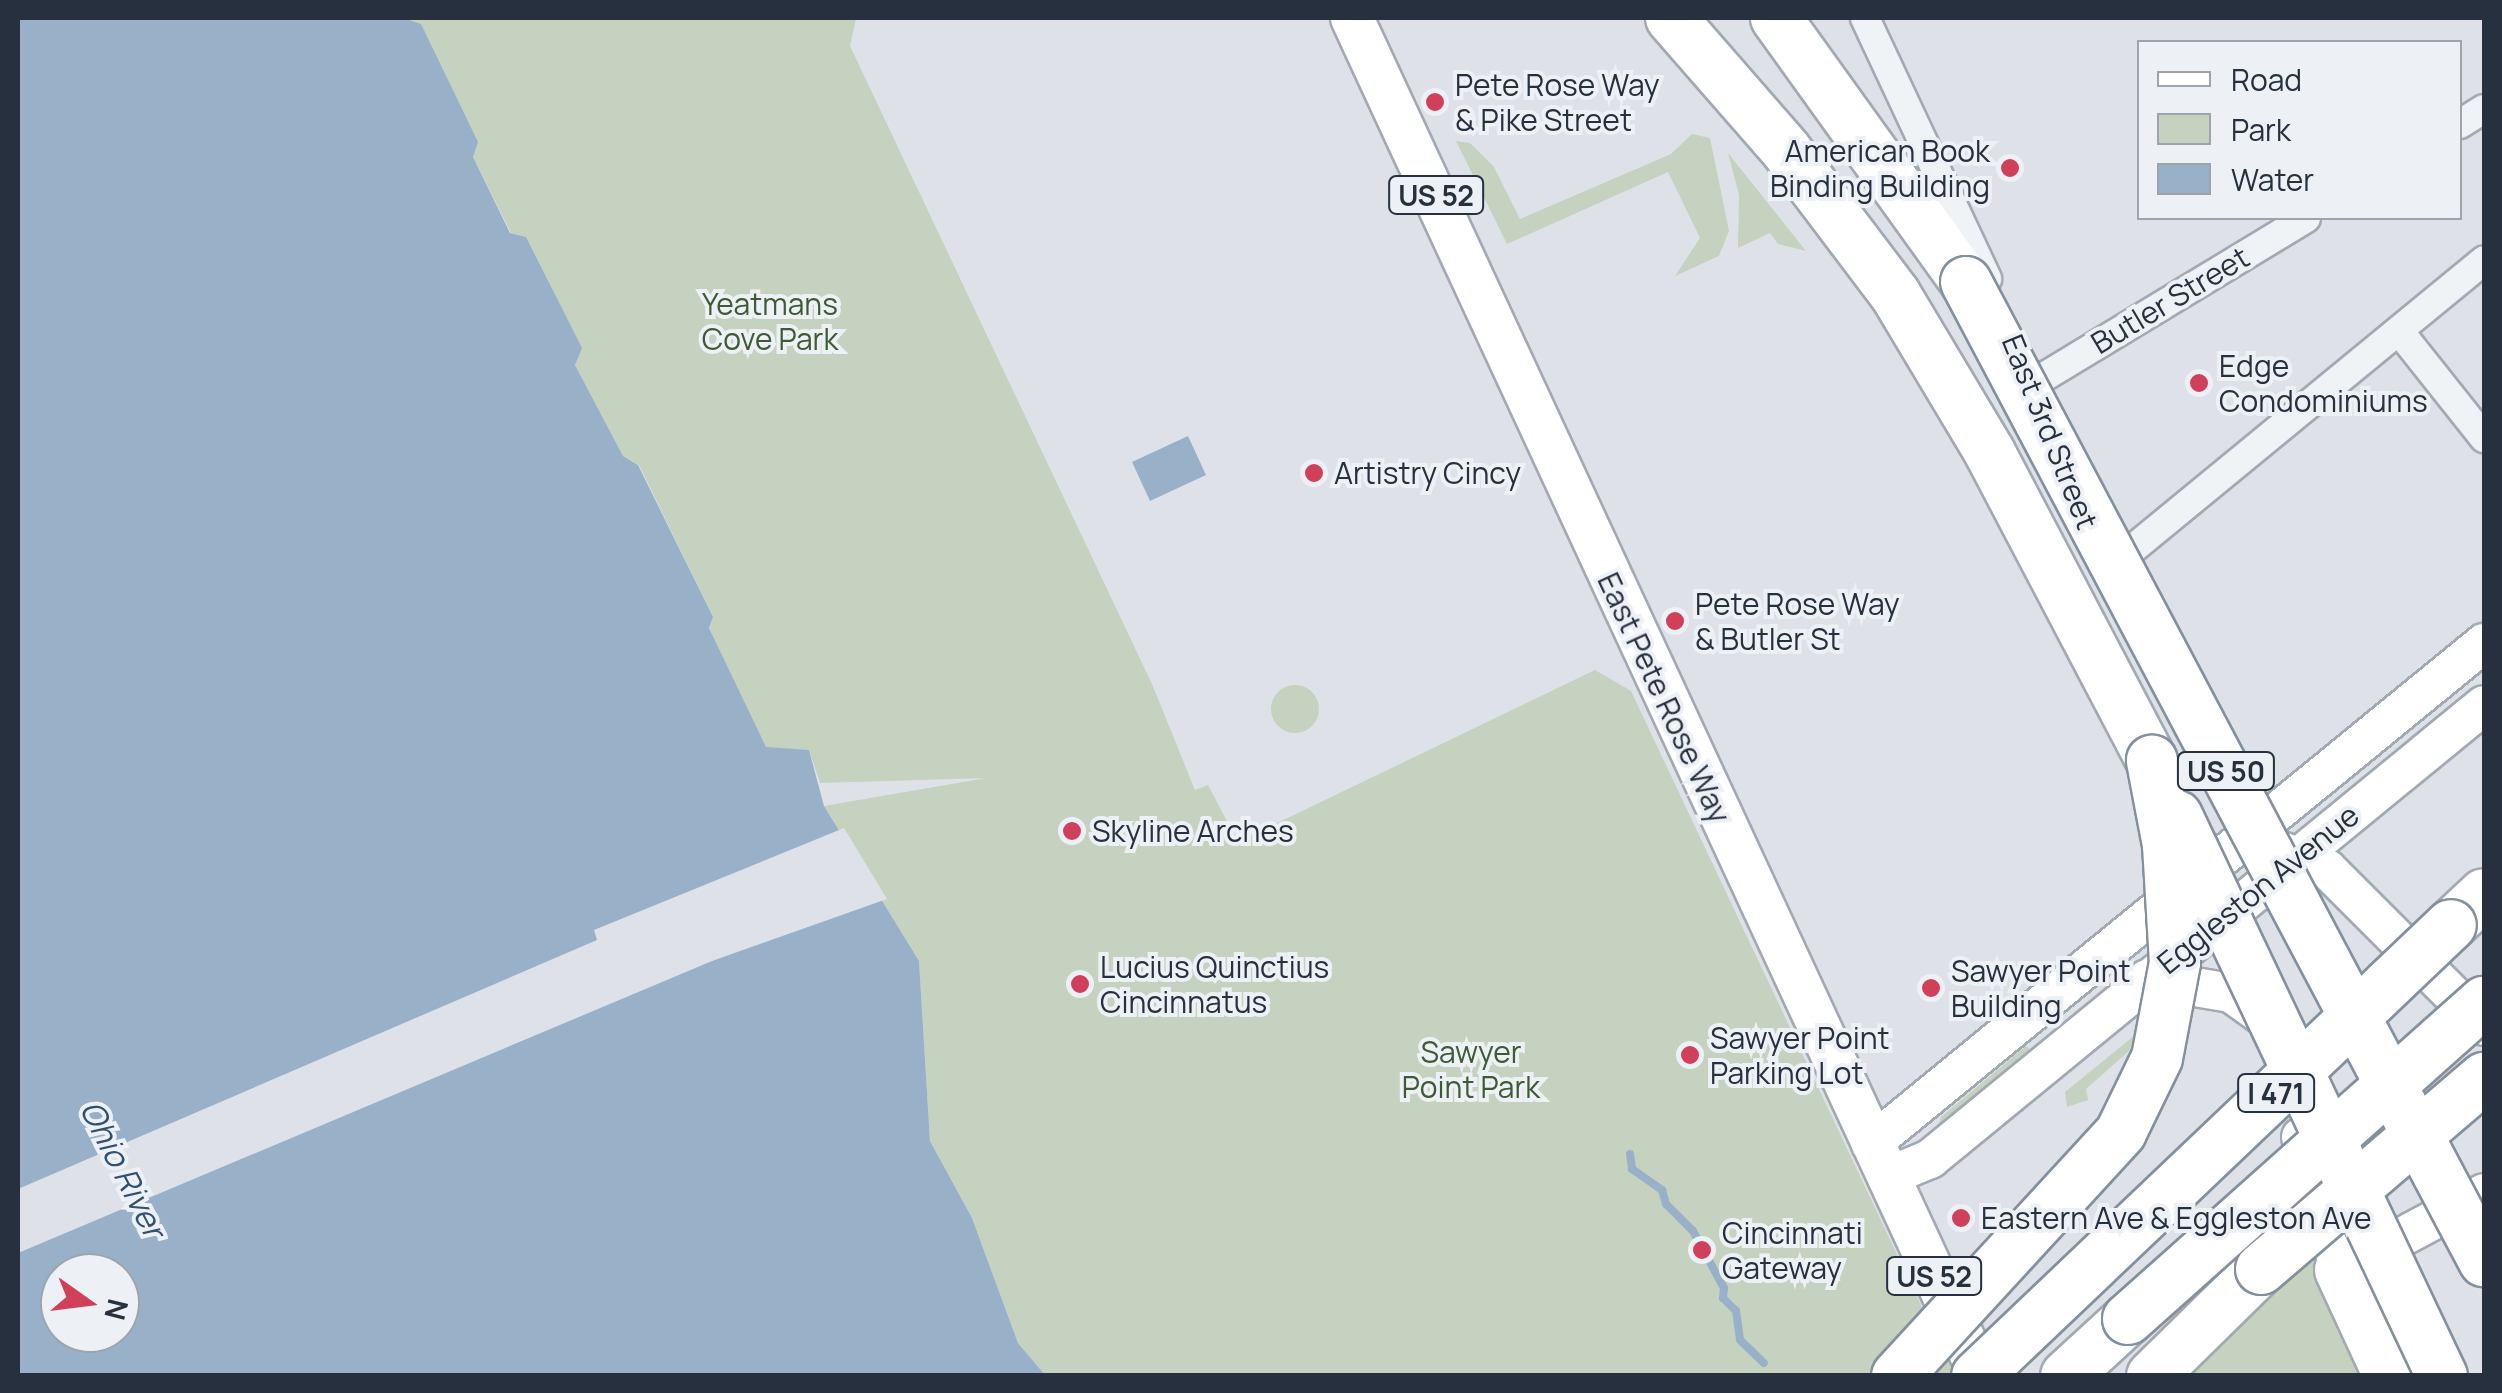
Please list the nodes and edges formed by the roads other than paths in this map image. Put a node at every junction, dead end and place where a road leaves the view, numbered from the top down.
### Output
1 (1352, 18) edge
2 (1671, 18) edge
3 (1748, 18) edge
4 (1776, 18) edge
5 (1865, 18) edge
6 (2484, 109) edge
7 (2462, 123) edge
8 (1883, 163) junction
9 (2303, 220) edge
10 (2484, 260) edge
11 (2398, 330) junction
12 (2034, 383) junction
13 (2484, 438) edge
14 (2106, 570) junction
15 (2484, 643) edge
16 (2484, 704) edge
17 (2152, 761) junction
18 (2243, 842) junction
19 (2304, 855) junction
20 (2243, 903) junction
21 (2468, 909) edge
22 (2148, 979) junction
23 (2484, 1002) edge
24 (2266, 1018) junction
25 (2484, 1026) edge
26 (2484, 1078) edge
27 (2418, 1124) junction
28 (1879, 1161) junction
29 (2484, 1195) edge
30 (2484, 1261) edge
31 (2340, 1270) junction
32 (1897, 1376) edge
33 (1979, 1376) edge
34 (2066, 1376) edge
35 (2152, 1376) edge
36 (2389, 1376) edge
37 (2442, 1376) edge

1 - 28 main road, East Pete Rose Way / US 52
2 - 17 highway, US 50
3 - 8 highway, US 50
4 - 8 highway
5 - 12 street, East 3rd Street
6 - 7 street
8 - 27 highway, US 50, bridge
9 - 12 street, Butler Street
10 - 11 street
11 - 13 street
11 - 14 street
12 - 14 street, East 3rd Street
14 - 18 street, East 3rd Street
15 - 18 main road, Eggleston Avenue
16 - 19 main road, Eggleston Avenue
17 - 32 highway, bridge
17 - 37 highway, US 50, bridge
18 - 19 main road
18 - 20 main road, East 3rd Street
18 - 28 main road, Eggleston Avenue
19 - 20 main road, Eggleston Avenue
19 - 25 main road
20 - 22 main road, Eggleston Avenue
20 - 24 main road, East 3rd Street
21 - 33 highway, I 471, bridge
22 - 24 main road
22 - 28 main road, Eggleston Avenue
23 - 34 highway, I 471, bridge
24 - 31 main road, East 3rd Street
26 - 35 highway, bridge
27 - 29 highway
27 - 30 highway, US 50, bridge
28 - 33 main road, East Pete Rose Way / US 52
29 - 31 main road
31 - 36 highway

